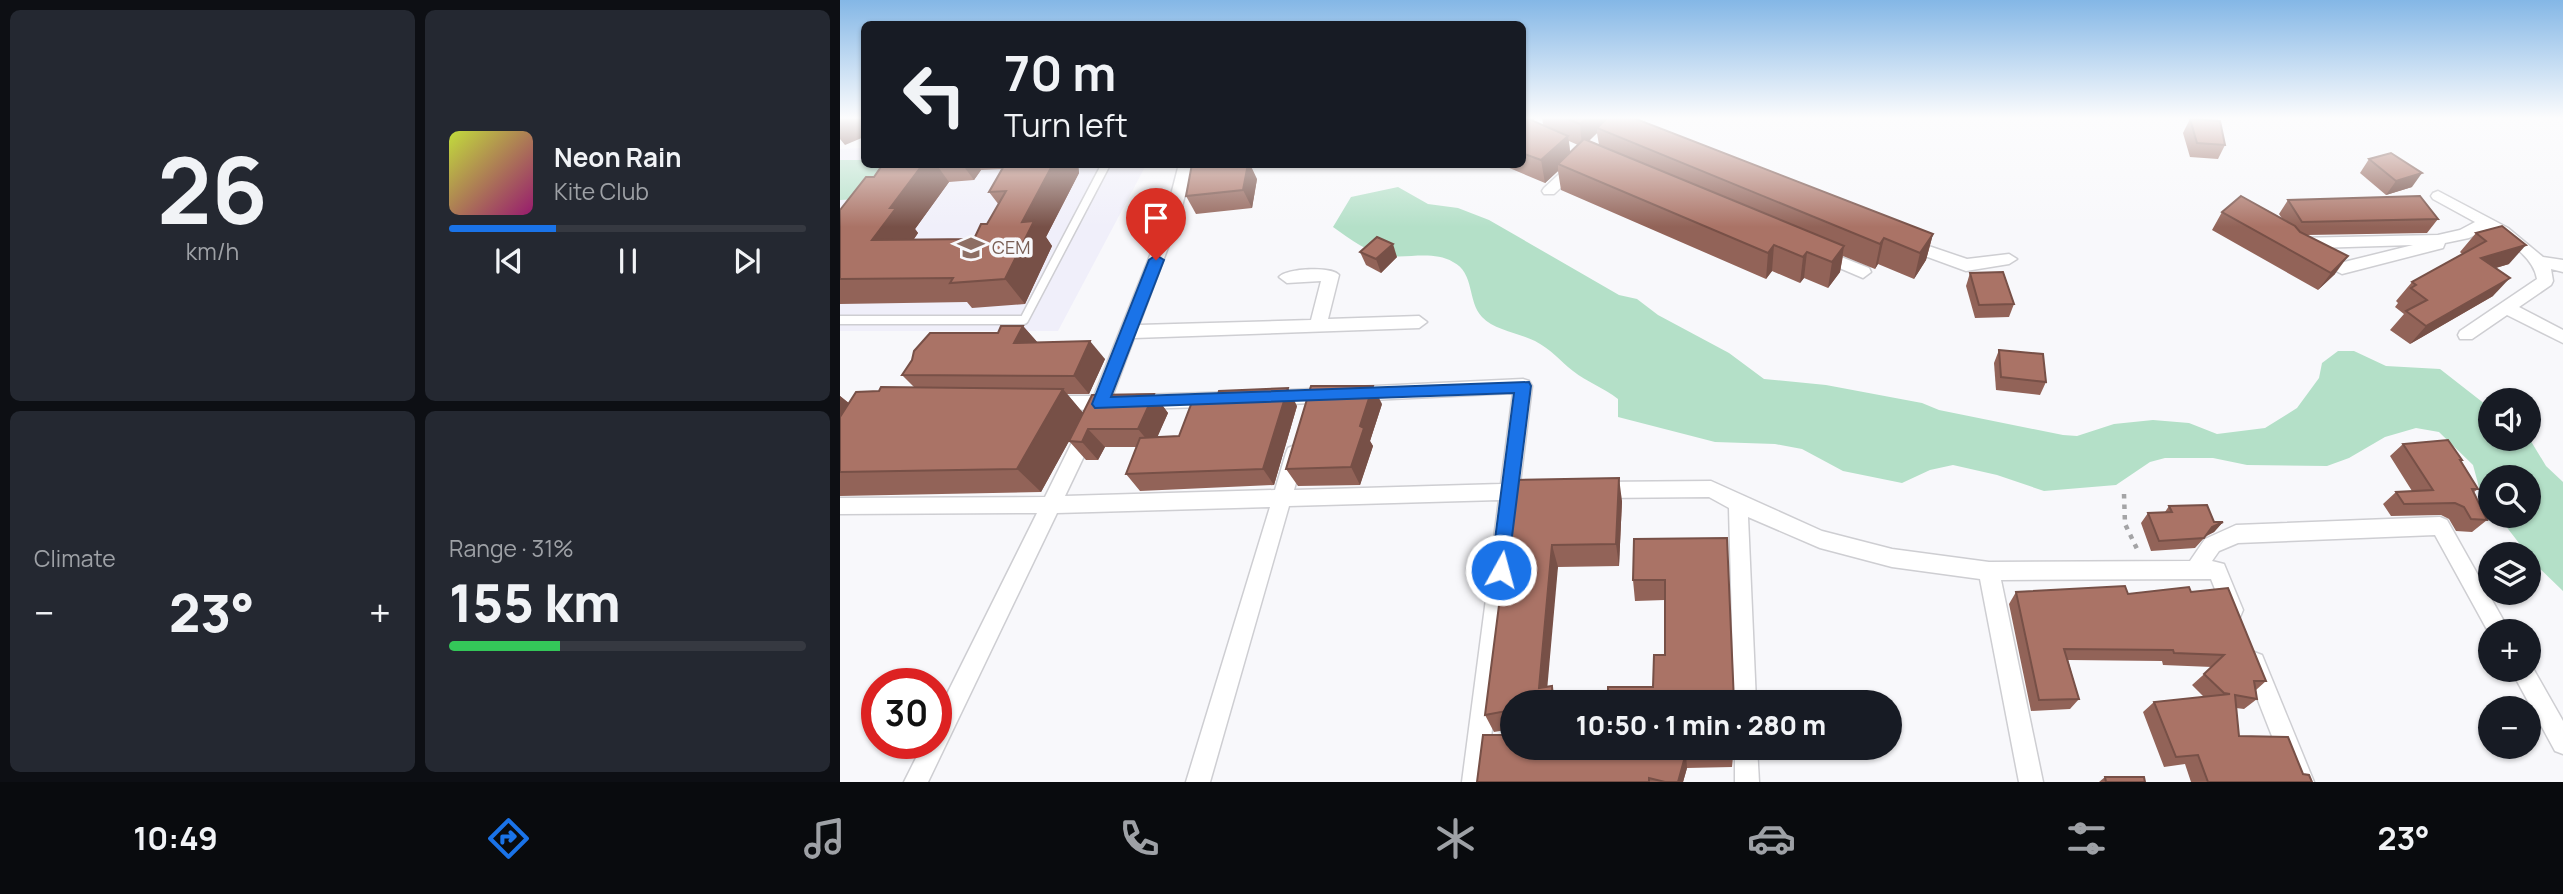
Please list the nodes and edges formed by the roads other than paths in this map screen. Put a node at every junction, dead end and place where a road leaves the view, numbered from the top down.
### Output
1 (1579, 153) edge
2 (1104, 168) edge
3 (1185, 168) edge
4 (1549, 191) dead end
5 (2438, 196) dead end
6 (2486, 223) junction
7 (1898, 240) edge
8 (2436, 242) junction
9 (1812, 251) edge
10 (2009, 259) dead end
11 (2541, 262) junction
12 (2563, 266) edge
13 (1863, 272) dead end
14 (1287, 277) dead end
15 (2506, 308) junction
16 (840, 320) edge
17 (950, 320) junction
18 (1419, 322) dead end
19 (1318, 326) junction
20 (943, 330) edge
21 (1129, 332) junction
22 (2466, 335) dead end
23 (2563, 337) edge
24 (1312, 396) junction
25 (1032, 403) edge
26 (1100, 404) junction
27 (1510, 491) junction
28 (1550, 491) edge
29 (1577, 491) edge
30 (1282, 497) junction
31 (1738, 504) junction
32 (1051, 505) junction
33 (840, 506) edge
34 (2195, 570) junction
35 (1989, 571) junction
36 (2493, 619) edge
37 (2529, 682) edge
38 (1745, 690) edge
39 (952, 709) edge
40 (2563, 743) edge
41 (928, 759) edge
42 (1746, 760) edge
43 (916, 782) edge
44 (1198, 782) edge
45 (1474, 782) edge
46 (1747, 782) edge
47 (2031, 782) edge
48 (2302, 782) edge

1 - 4 street
2 - 17 lane
3 - 21 street
5 - 6 street
6 - 8 street
6 - 11 street
7 - 10 street
8 - 8 street
9 - 13 street
11 - 12 street
11 - 15 street
14 - 19 street
15 - 22 street
15 - 23 street
16 - 17 lane
17 - 20 lane
18 - 19 street
19 - 21 street
21 - 26 street
24 - 26 street
24 - 27 street
24 - 30 street
25 - 26 street
26 - 32 street
27 - 28 street
27 - 30 street
27 - 45 street
29 - 31 street
30 - 32 street
30 - 44 street
31 - 35 street
31 - 38 street
32 - 33 street
32 - 39 street
34 - 35 street
34 - 36 street
34 - 48 street
35 - 47 street
37 - 40 street
41 - 43 street
42 - 46 street

